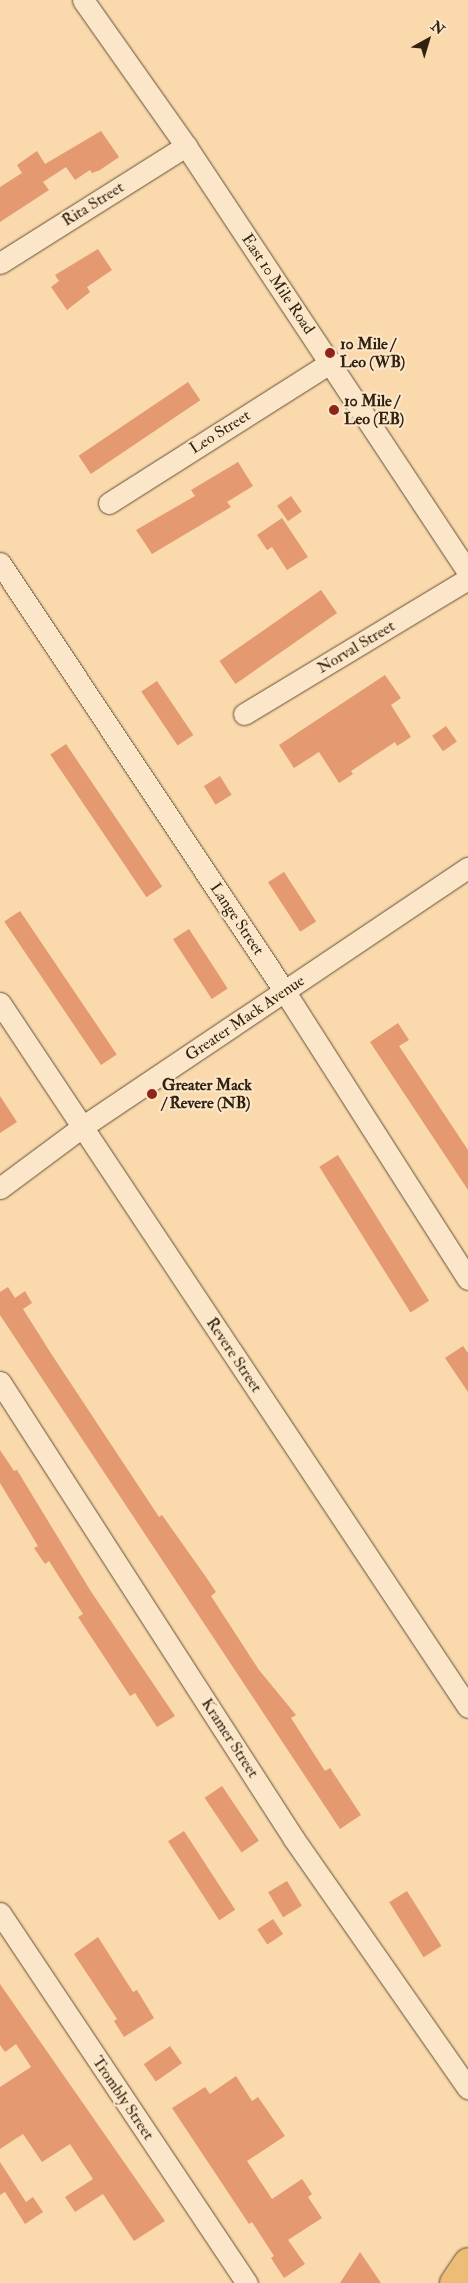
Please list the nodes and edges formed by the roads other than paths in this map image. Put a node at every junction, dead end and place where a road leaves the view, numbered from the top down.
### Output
1 (83, 0) edge
2 (186, 146) junction
3 (0, 263) edge
4 (330, 362) junction
5 (109, 503) dead end
6 (0, 563) edge
7 (468, 572) edge
8 (468, 579) edge
9 (244, 714) dead end
10 (468, 868) edge
11 (285, 992) junction
12 (0, 1003) edge
13 (82, 1127) junction
14 (0, 1188) edge
15 (468, 1279) edge
16 (0, 1382) edge
17 (468, 1707) edge
18 (0, 1912) edge
19 (468, 2088) edge
20 (468, 2262) edge
21 (247, 2283) edge
22 (454, 2283) edge

1 - 2 street, East 10 Mile Road
2 - 3 street, Rita Street
2 - 4 street, East 10 Mile Road
4 - 5 street, Leo Street
4 - 7 street, East 10 Mile Road
6 - 11 street, Lange Street
8 - 9 street, Norval Street
10 - 11 street, Greater Mack Avenue
11 - 13 street, Greater Mack Avenue
11 - 15 street, Lange Street
12 - 13 street, Revere Street
13 - 14 street, Greater Mack Avenue
13 - 17 street, Revere Street
16 - 19 street, Kramer Street
18 - 21 street, Trombly Street
20 - 22 main road

